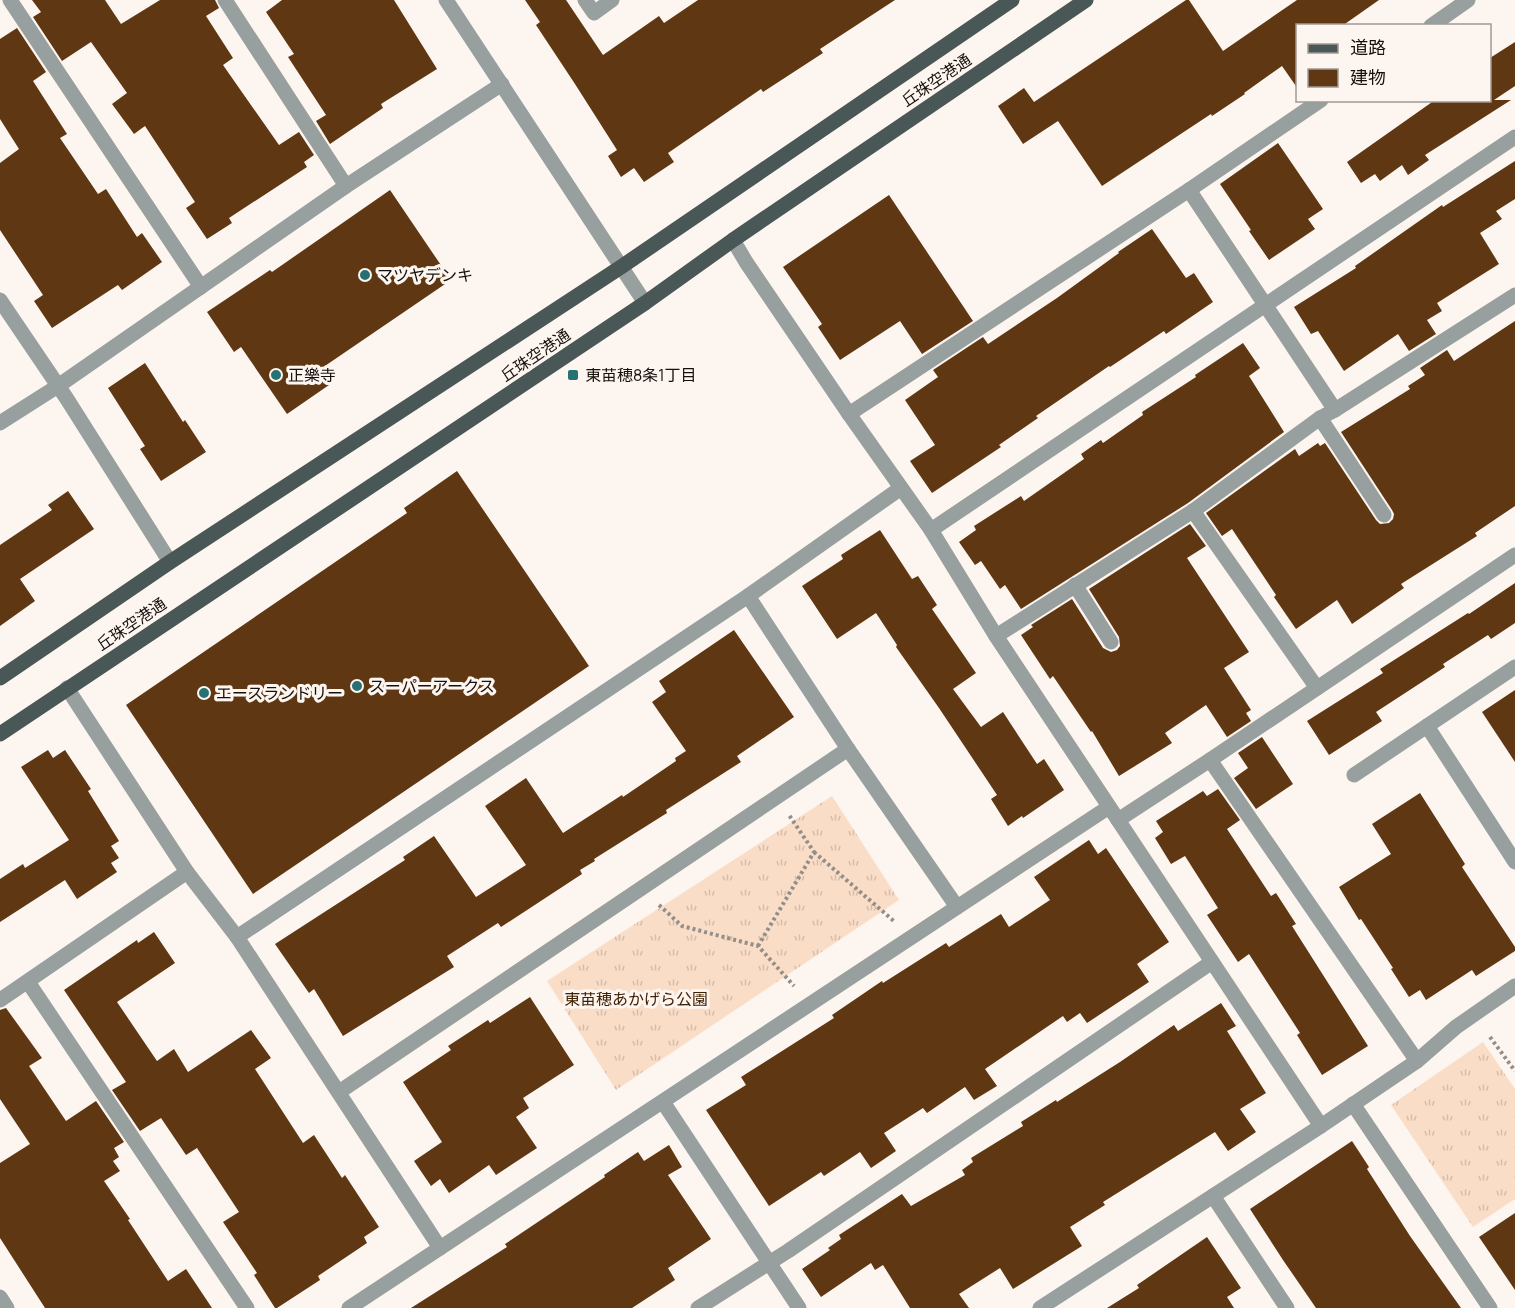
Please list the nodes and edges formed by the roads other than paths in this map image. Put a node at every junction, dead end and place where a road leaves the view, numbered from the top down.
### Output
1 (10, 0) edge
2 (225, 0) edge
3 (446, 0) edge
4 (585, 0) edge
5 (612, 0) edge
6 (1011, 0) edge
7 (1086, 0) edge
8 (1468, 0) edge
9 (1434, 24) edge
10 (502, 84) junction
11 (1318, 102) edge
12 (1515, 137) edge
13 (346, 186) junction
14 (1190, 190) junction
15 (733, 240) junction
16 (621, 267) junction
17 (201, 287) junction
18 (1515, 295) edge
19 (0, 300) edge
20 (645, 303) junction
21 (1265, 306) junction
22 (58, 386) junction
23 (1335, 410) junction
24 (849, 414) junction
25 (1320, 418) junction
26 (0, 423) edge
27 (901, 488) junction
28 (1193, 511) junction
29 (1384, 515) dead end
30 (931, 530) junction
31 (1515, 555) edge
32 (170, 562) junction
33 (1075, 585) junction
34 (748, 596) junction
35 (996, 636) junction
36 (1111, 642) dead end
37 (1515, 667) edge
38 (0, 678) edge
39 (66, 688) junction
40 (1317, 688) junction
41 (1427, 726) junction
42 (0, 734) edge
43 (848, 749) junction
44 (1210, 760) junction
45 (1354, 775) dead end
46 (1109, 807) junction
47 (1118, 820) junction
48 (1515, 862) edge
49 (187, 872) junction
50 (957, 907) junction
51 (237, 937) junction
52 (1212, 962) junction
53 (28, 982) junction
54 (1515, 986) edge
55 (0, 1000) edge
56 (1417, 1061) junction
57 (339, 1092) junction
58 (663, 1102) junction
59 (1353, 1104) junction
60 (1321, 1126) junction
61 (1213, 1196) junction
62 (440, 1248) junction
63 (768, 1263) junction
64 (0, 1297) edge
65 (7, 1308) edge
66 (248, 1308) edge
67 (349, 1308) edge
68 (698, 1308) edge
69 (799, 1308) edge
70 (1040, 1308) edge
71 (1287, 1308) edge
72 (1490, 1308) edge

1 - 17 street
2 - 13 street
3 - 10 street
4 - 5 street
6 - 16 main road, 丘珠空港通
7 - 15 main road, 丘珠空港通
8 - 9 street
10 - 13 street
10 - 16 street
11 - 14 street
12 - 21 street
13 - 17 street
14 - 21 street
14 - 24 street
15 - 20 main road, 丘珠空港通
15 - 24 street
16 - 20 street
16 - 32 main road, 丘珠空港通
17 - 22 street
18 - 23 street
19 - 22 street
20 - 39 main road, 丘珠空港通
21 - 23 street
21 - 30 street
22 - 26 street
22 - 32 street
23 - 25 street
24 - 27 street
25 - 28 street
25 - 29 street
27 - 30 street
27 - 34 street
28 - 33 street
28 - 40 street
30 - 35 street
31 - 40 street
32 - 38 main road, 丘珠空港通
33 - 35 street
33 - 36 street
34 - 43 street
34 - 51 street
35 - 46 street
37 - 41 street
39 - 42 main road, 丘珠空港通
39 - 49 street
40 - 44 street
41 - 45 street
41 - 48 street
43 - 50 street
43 - 57 street
44 - 47 street
44 - 56 street
46 - 47 street
46 - 50 street
47 - 52 street
49 - 51 street
49 - 53 street
50 - 58 street
51 - 57 street
52 - 60 street
52 - 63 street
53 - 55 street
53 - 66 street
54 - 56 street
56 - 59 street
57 - 62 street
58 - 62 street
58 - 63 street
59 - 60 street
59 - 72 street
60 - 61 street
61 - 70 street
61 - 71 street
62 - 67 street
63 - 68 street
63 - 69 street
64 - 65 street

